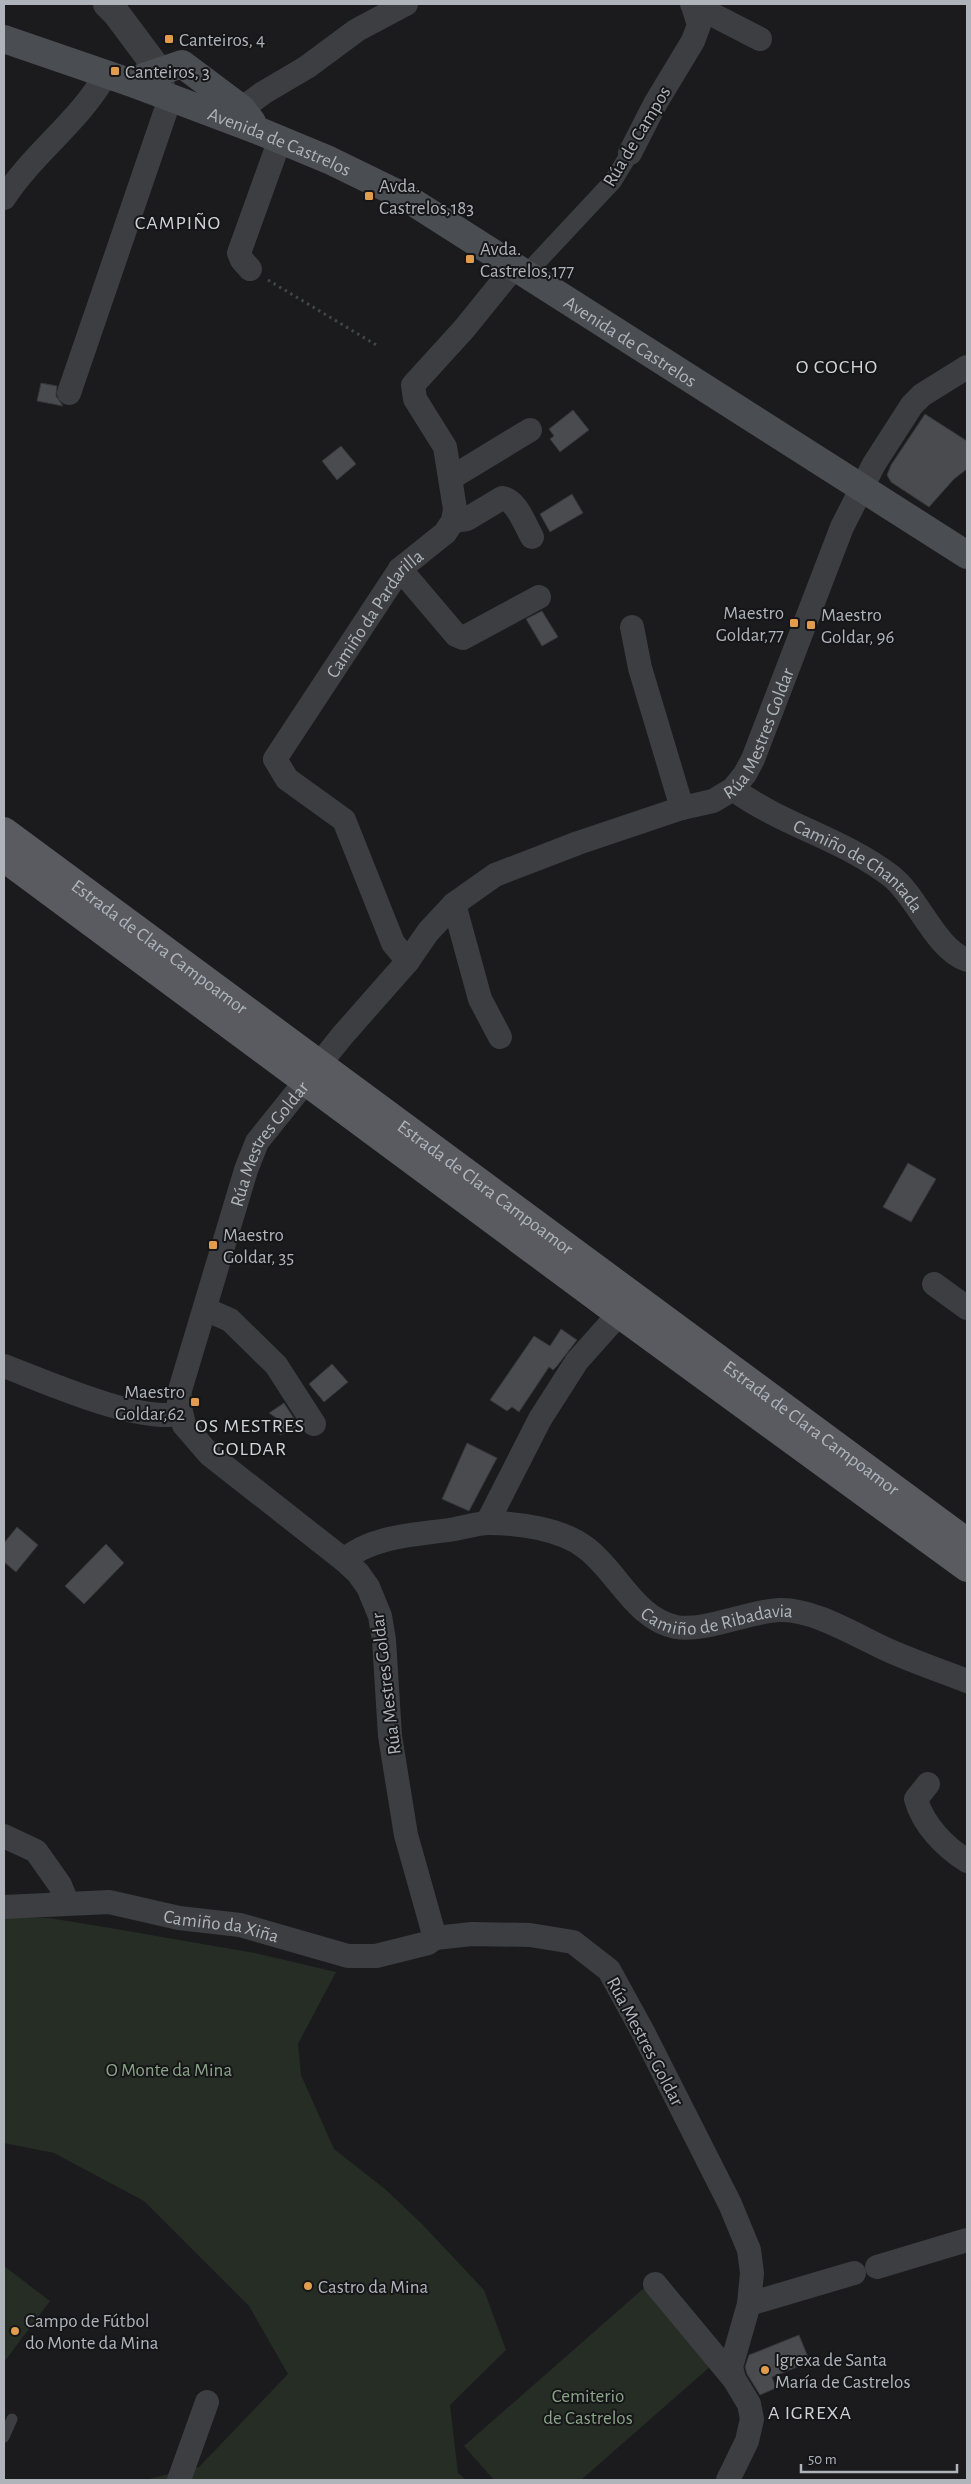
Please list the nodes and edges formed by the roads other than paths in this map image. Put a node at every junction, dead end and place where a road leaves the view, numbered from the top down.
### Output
1 (406, 4) edge
2 (693, 5) edge
3 (111, 8) edge
4 (4, 38) edge
5 (760, 39) dead end
6 (118, 78) junction
7 (168, 81) junction
8 (235, 114) junction
9 (271, 136) junction
10 (630, 153) joint
11 (4, 198) edge
12 (250, 269) road end
13 (521, 269) junction
14 (967, 367) edge
15 (69, 393) dead end
16 (530, 430) dead end
17 (451, 478) junction
18 (861, 488) junction
19 (453, 521) junction
20 (532, 537) dead end
21 (967, 555) edge
22 (400, 569) junction
23 (539, 597) dead end
24 (632, 626) dead end
25 (733, 789) junction
26 (682, 808) junction
27 (4, 831) edge
28 (4, 858) edge
29 (454, 904) junction
30 (967, 960) edge
31 (408, 961) junction
32 (500, 1037) dead end
33 (934, 1284) dead end
34 (967, 1308) edge
35 (204, 1309) junction
36 (619, 1314) junction
37 (4, 1366) edge
38 (181, 1414) junction
39 (314, 1424) dead end
40 (487, 1523) junction
41 (967, 1542) edge
42 (344, 1560) junction
43 (967, 1568) edge
44 (967, 1681) edge
45 (928, 1784) dead end
46 (4, 1836) edge
47 (967, 1861) edge
48 (66, 1902) junction
49 (4, 1907) edge
50 (435, 1938) junction
51 (967, 2240) edge
52 (877, 2267) dead end
53 (854, 2273) dead end
54 (655, 2284) dead end
55 (749, 2304) junction
56 (734, 2380) junction
57 (207, 2402) dead end
58 (12, 2419) dead end
59 (4, 2437) edge
60 (179, 2480) edge
61 (728, 2480) edge

1 - 8 street
2 - 5 street, Rúa de Campos
2 - 10 street, Rúa de Campos
3 - 7 street
3 - 7 street
4 - 6 main road
6 - 7 main road
6 - 11 street
7 - 8 main road
7 - 15 street
8 - 9 main road
9 - 12 street
9 - 13 main road, Avenida de Castrelos
10 - 13 street, Rúa de Campos
13 - 17 street
13 - 18 main road, Avenida de Castrelos
14 - 18 street, Rúa Mestres Goldar
16 - 17 street
17 - 19 street
18 - 21 main road, Avenida de Castrelos
18 - 25 street, Rúa Mestres Goldar
19 - 20 street
19 - 22 street, Camiño da Pardarilla
22 - 23 street
22 - 31 street, Camiño da Pardarilla
24 - 26 street
25 - 26 street, Rúa Mestres Goldar
25 - 30 street, Camiño de Chantada
26 - 29 street, Rúa Mestres Goldar
27 - 41 main road, Estrada de Clara Campoamor
28 - 36 main road, Estrada de Clara Campoamor
29 - 31 street, Rúa Mestres Goldar
29 - 32 street
31 - 35 street, Rúa Mestres Goldar
33 - 34 street
35 - 38 street, Rúa Mestres Goldar
35 - 39 street
36 - 40 street
36 - 43 main road, Estrada de Clara Campoamor
37 - 38 street
38 - 42 street, Rúa Mestres Goldar
40 - 42 street, Camiño de Ribadavia
40 - 44 street, Camiño de Ribadavia
42 - 50 street, Rúa Mestres Goldar
45 - 47 street
46 - 48 street
48 - 49 street, Camiño da Xiña
48 - 50 street, Camiño da Xiña
50 - 55 street, Rúa Mestres Goldar
51 - 52 street
53 - 55 street
54 - 56 street
55 - 56 street, Rúa Mestres Goldar
56 - 61 street
57 - 60 street
58 - 59 lane

